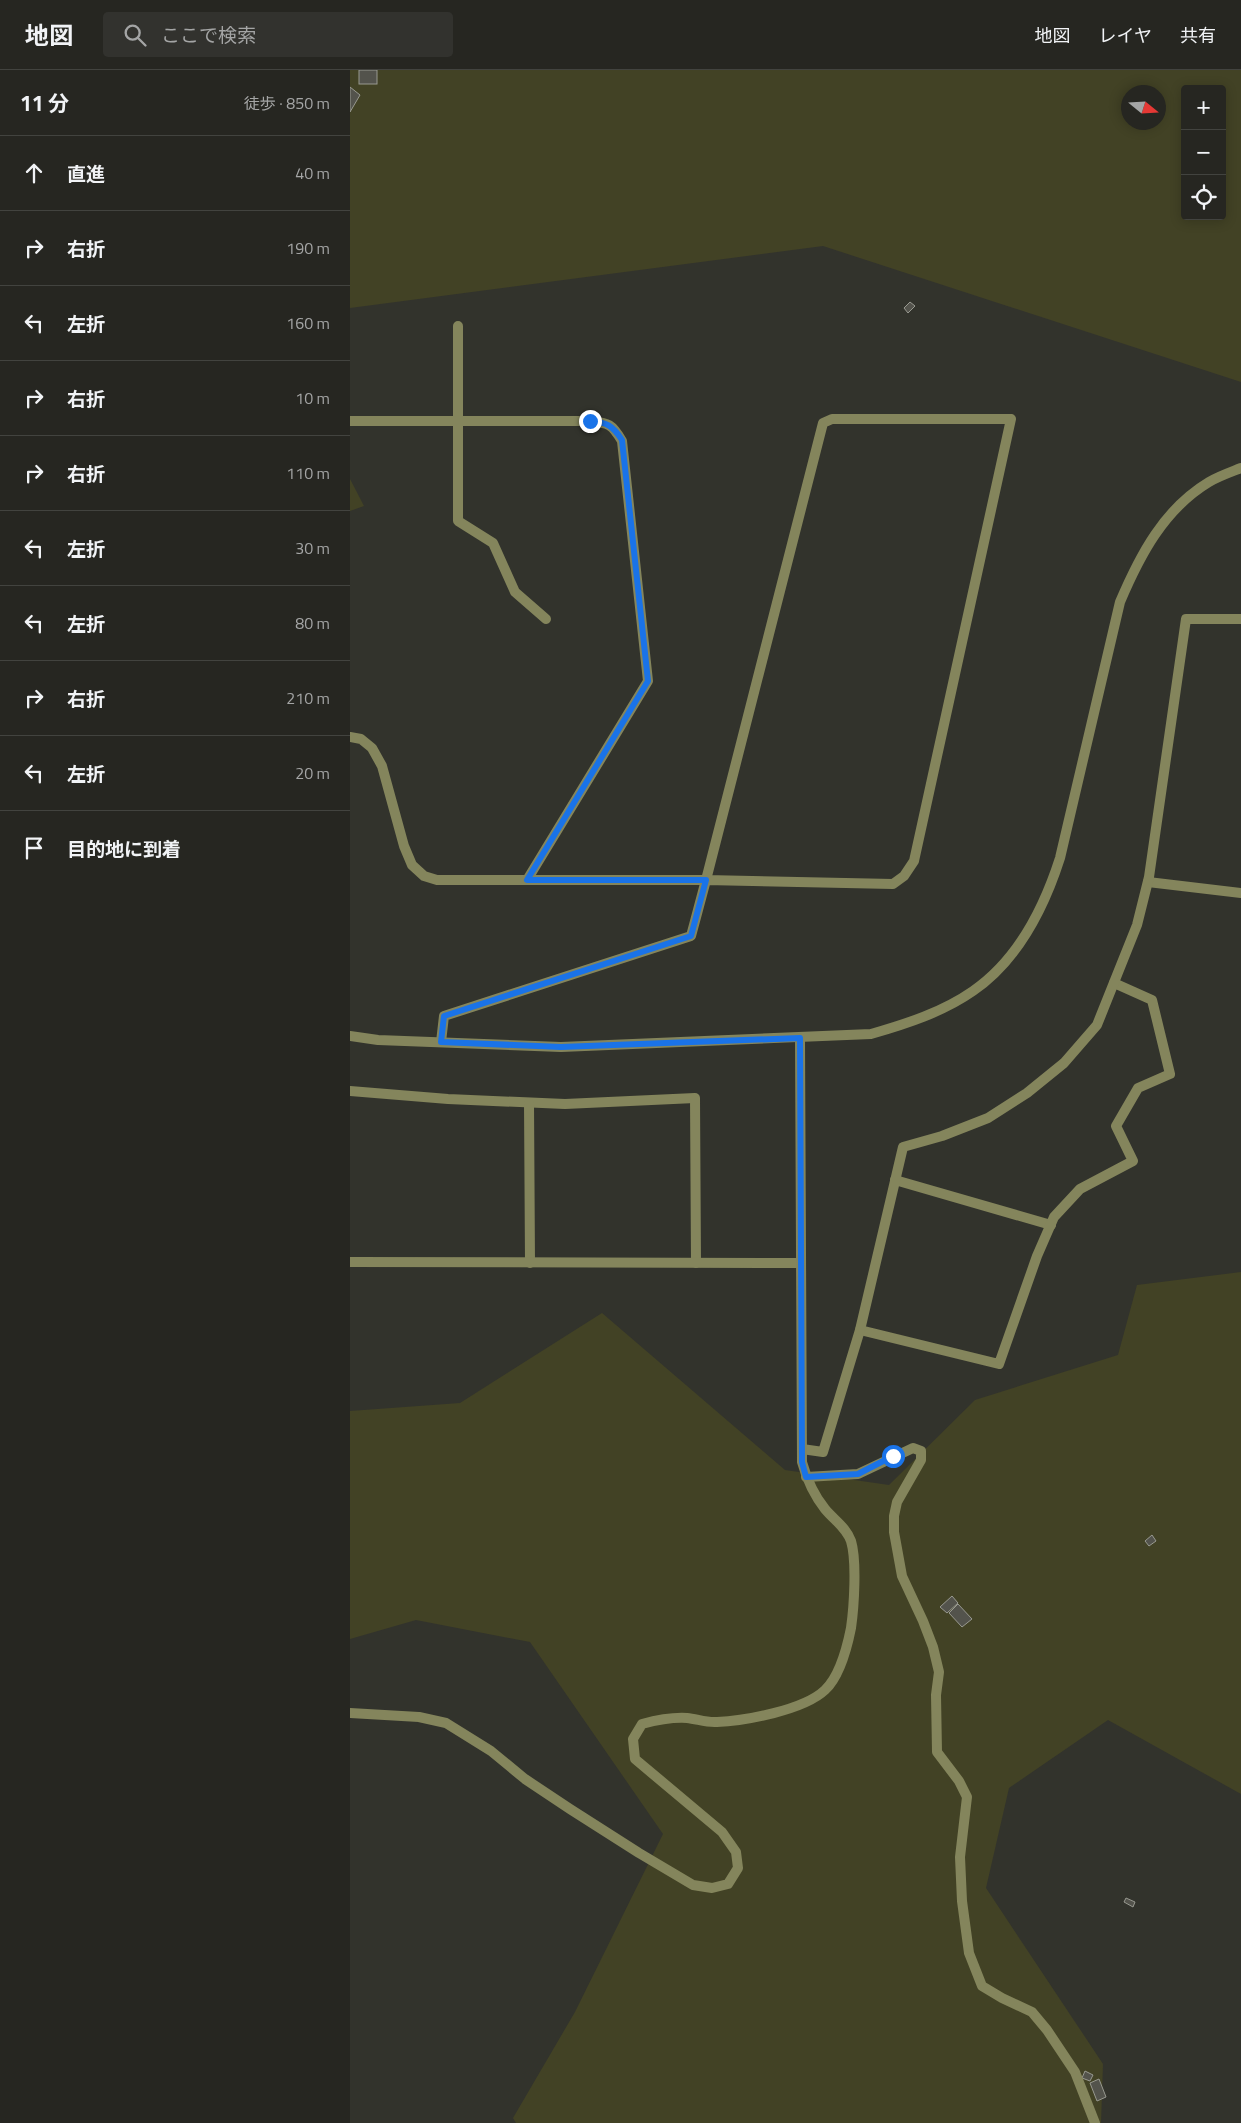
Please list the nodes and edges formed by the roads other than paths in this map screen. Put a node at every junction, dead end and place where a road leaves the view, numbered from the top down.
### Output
1 (458, 326) dead end
2 (458, 420) junction
3 (350, 421) edge
4 (1241, 468) edge
5 (546, 619) dead end
6 (1241, 619) edge
7 (350, 737) edge
8 (527, 880) junction
9 (706, 880) junction
10 (1148, 882) junction
11 (1241, 893) edge
12 (1114, 983) junction
13 (350, 1036) edge
14 (800, 1038) junction
15 (441, 1042) junction
16 (350, 1091) edge
17 (529, 1103) junction
18 (895, 1180) junction
19 (1051, 1225) junction
20 (350, 1262) edge
21 (530, 1263) junction
22 (696, 1263) junction
23 (800, 1263) junction
24 (860, 1330) junction
25 (802, 1449) junction
26 (806, 1477) junction
27 (350, 1713) edge
28 (1095, 2123) edge

1 - 2 street
2 - 3 street
2 - 5 street
2 - 8 street
4 - 14 street
6 - 10 street
7 - 8 street
8 - 9 street
9 - 9 street
9 - 15 street
10 - 11 street
10 - 12 street
12 - 18 street
12 - 19 street
13 - 15 street
14 - 15 street
14 - 23 street
16 - 17 street
17 - 21 street
17 - 22 street
18 - 19 street
18 - 24 street
19 - 24 street
20 - 21 street
21 - 22 street
22 - 23 street
23 - 25 street
24 - 25 street
25 - 26 street
26 - 27 street
26 - 28 street

